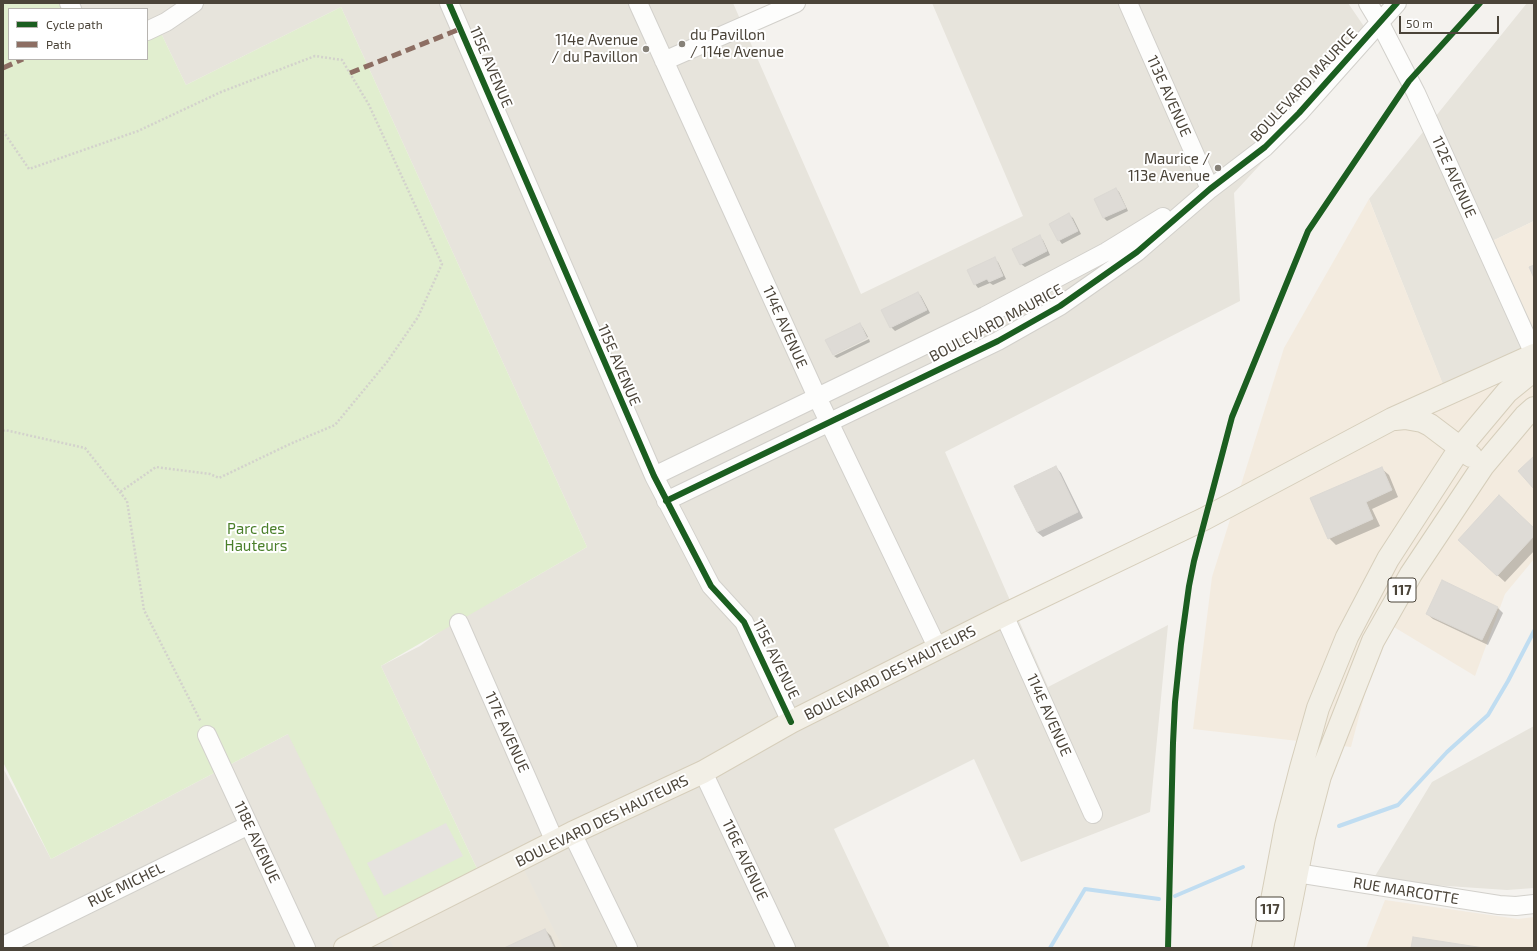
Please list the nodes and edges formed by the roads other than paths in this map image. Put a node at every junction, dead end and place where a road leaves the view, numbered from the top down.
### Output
1 (194, 3) edge
2 (449, 3) edge
3 (638, 3) edge
4 (796, 3) edge
5 (1128, 3) edge
6 (1368, 3) edge
7 (1397, 3) edge
8 (1380, 23) junction
9 (148, 31) edge
10 (664, 61) junction
11 (1210, 189) junction
12 (967, 325) junction
13 (976, 352) junction
14 (1534, 355) edge
15 (1534, 370) edge
16 (817, 397) junction
17 (1534, 408) edge
18 (1392, 420) junction
19 (830, 423) junction
20 (1460, 448) junction
21 (1483, 466) junction
22 (654, 476) junction
23 (666, 501) junction
24 (1004, 615) junction
25 (459, 623) dead end
26 (938, 649) junction
27 (791, 722) junction
28 (208, 735) road end
29 (704, 772) junction
30 (1093, 814) dead end
31 (249, 825) junction
32 (564, 838) junction
33 (1287, 872) junction
34 (1534, 904) edge
35 (3, 946) edge
36 (306, 948) edge
37 (345, 948) edge
38 (628, 948) edge
39 (786, 948) edge
40 (1263, 948) edge
41 (1282, 948) edge

1 - 9 street
2 - 22 street, 115E AVENUE
3 - 10 street, 114E AVENUE
4 - 10 street
5 - 11 street, 113E AVENUE
6 - 8 street, 112E AVENUE
7 - 8 street, BOULEVARD MAURICE
8 - 11 street, BOULEVARD MAURICE
8 - 14 street, 112E AVENUE
10 - 16 street, 114E AVENUE
11 - 12 street, BOULEVARD MAURICE
11 - 13 street, BOULEVARD MAURICE
12 - 13 street, BOULEVARD MAURICE
12 - 16 street, BOULEVARD MAURICE
13 - 19 street, BOULEVARD MAURICE
14 - 18 main road, BOULEVARD DES HAUTEURS
15 - 20 main road, 117
16 - 19 street, 114E AVENUE
16 - 22 street, BOULEVARD MAURICE
17 - 21 main road, 117
18 - 20 main road
18 - 24 main road, BOULEVARD DES HAUTEURS
19 - 23 street, BOULEVARD MAURICE
19 - 26 street, 114E AVENUE
20 - 21 main road
20 - 33 main road, 117
21 - 33 main road, 117
22 - 23 street, 115E AVENUE
23 - 27 street, 115E AVENUE
24 - 26 main road, BOULEVARD DES HAUTEURS
24 - 30 street, 114E AVENUE
25 - 32 street, 117E AVENUE
26 - 27 main road, BOULEVARD DES HAUTEURS
27 - 29 main road, BOULEVARD DES HAUTEURS
28 - 31 street, 118E AVENUE
29 - 32 main road, BOULEVARD DES HAUTEURS
29 - 39 street, 116E AVENUE
31 - 35 street, RUE MICHEL
31 - 36 street, 118E AVENUE
32 - 37 main road, BOULEVARD DES HAUTEURS
32 - 38 street, 117E AVENUE
33 - 34 street, RUE MARCOTTE
33 - 40 main road, 117
33 - 41 main road, 117

